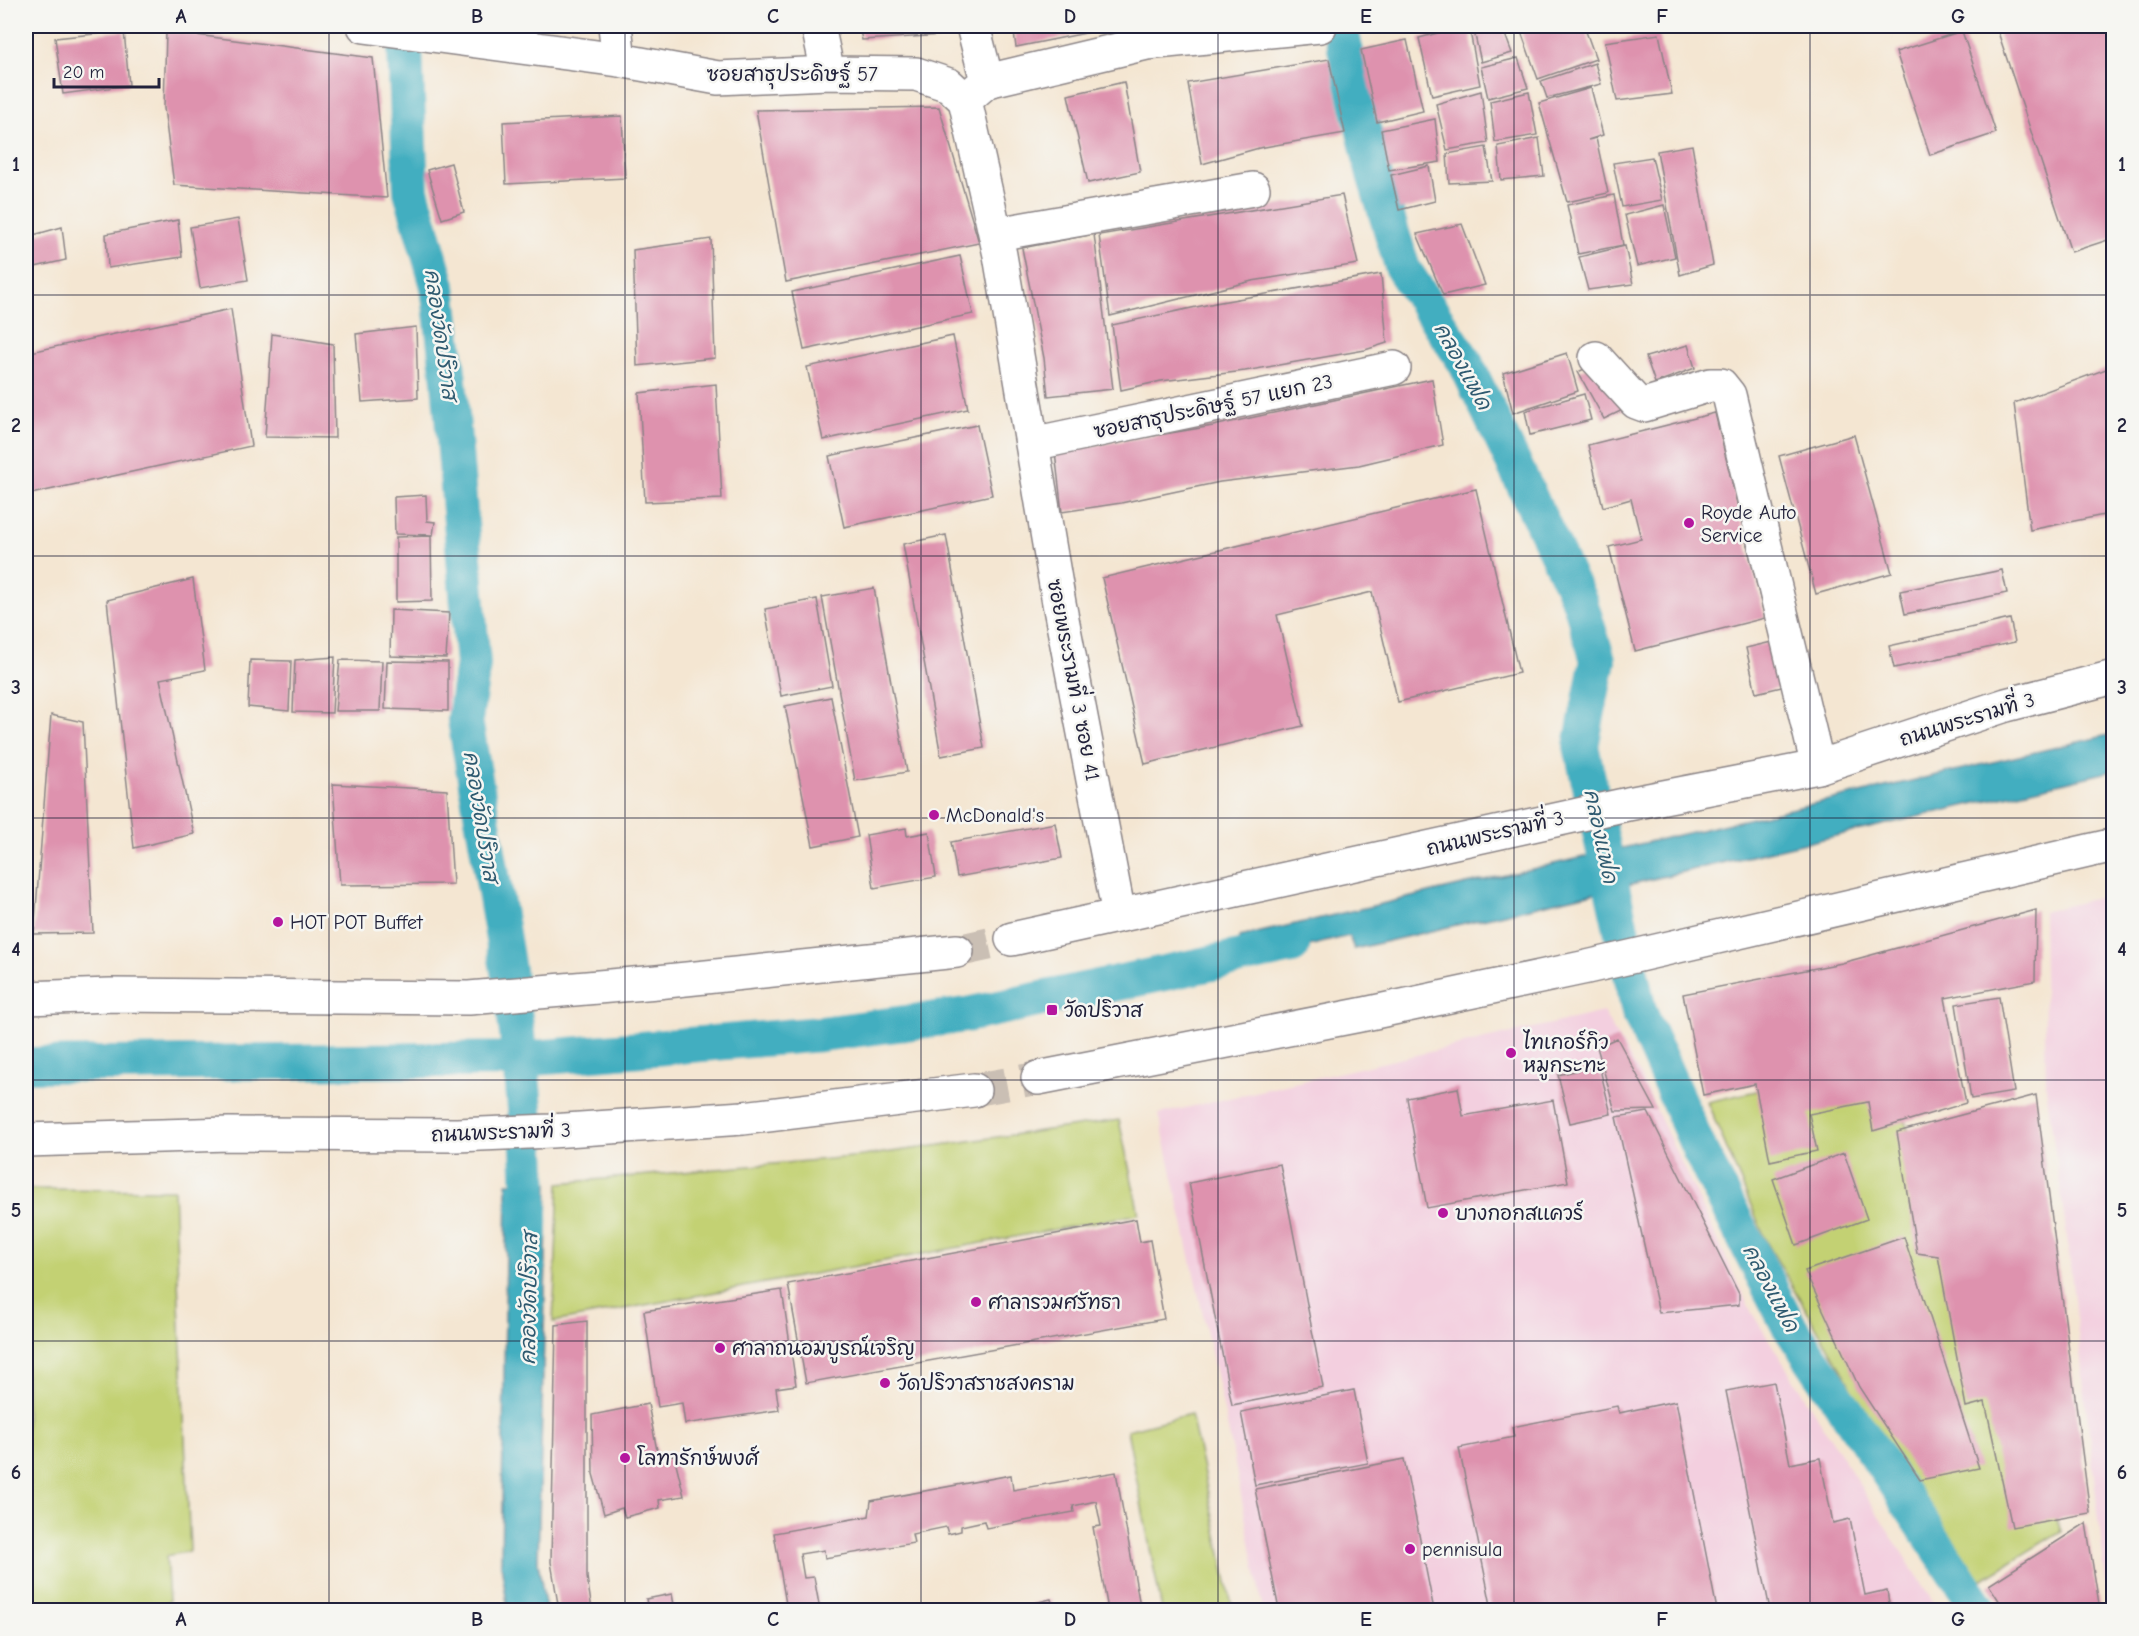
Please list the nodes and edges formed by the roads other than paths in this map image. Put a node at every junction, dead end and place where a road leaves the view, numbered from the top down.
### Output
1 (368, 26) edge
2 (615, 26) edge
3 (818, 26) edge
4 (973, 26) edge
5 (1320, 26) edge
6 (619, 60) junction
7 (828, 73) junction
8 (976, 91) junction
9 (1253, 189) dead end
10 (996, 234) junction
11 (1596, 358) dead end
12 (1394, 368) dead end
13 (1032, 444) junction
14 (2114, 677) edge
15 (1818, 767) junction
16 (2114, 845) edge
17 (1119, 915) junction
18 (1012, 939) tunnel mouth
19 (957, 951) tunnel mouth
20 (26, 998) edge
21 (1038, 1078) tunnel mouth
22 (974, 1090) tunnel mouth
23 (26, 1140) edge

1 - 6 main road, ซอยสาธุประดิษฐ์ 57
2 - 6 main road
3 - 7 main road
4 - 8 main road
5 - 8 main road
6 - 7 main road, ซอยสาธุประดิษฐ์ 57
7 - 8 main road, ซอยสาธุประดิษฐ์ 57
8 - 10 main road
9 - 10 main road
10 - 13 main road
11 - 15 main road
12 - 13 main road, ซอยสาธุประดิษฐ์ 57 แยก 23
13 - 17 main road, ซอยพระรามที่ 3 ซอย 41
14 - 15 main road, ถนนพระรามที่ 3
15 - 17 main road, ถนนพระรามที่ 3
16 - 21 main road
17 - 18 main road, ถนนพระรามที่ 3
19 - 20 main road
22 - 23 main road, ถนนพระรามที่ 3

